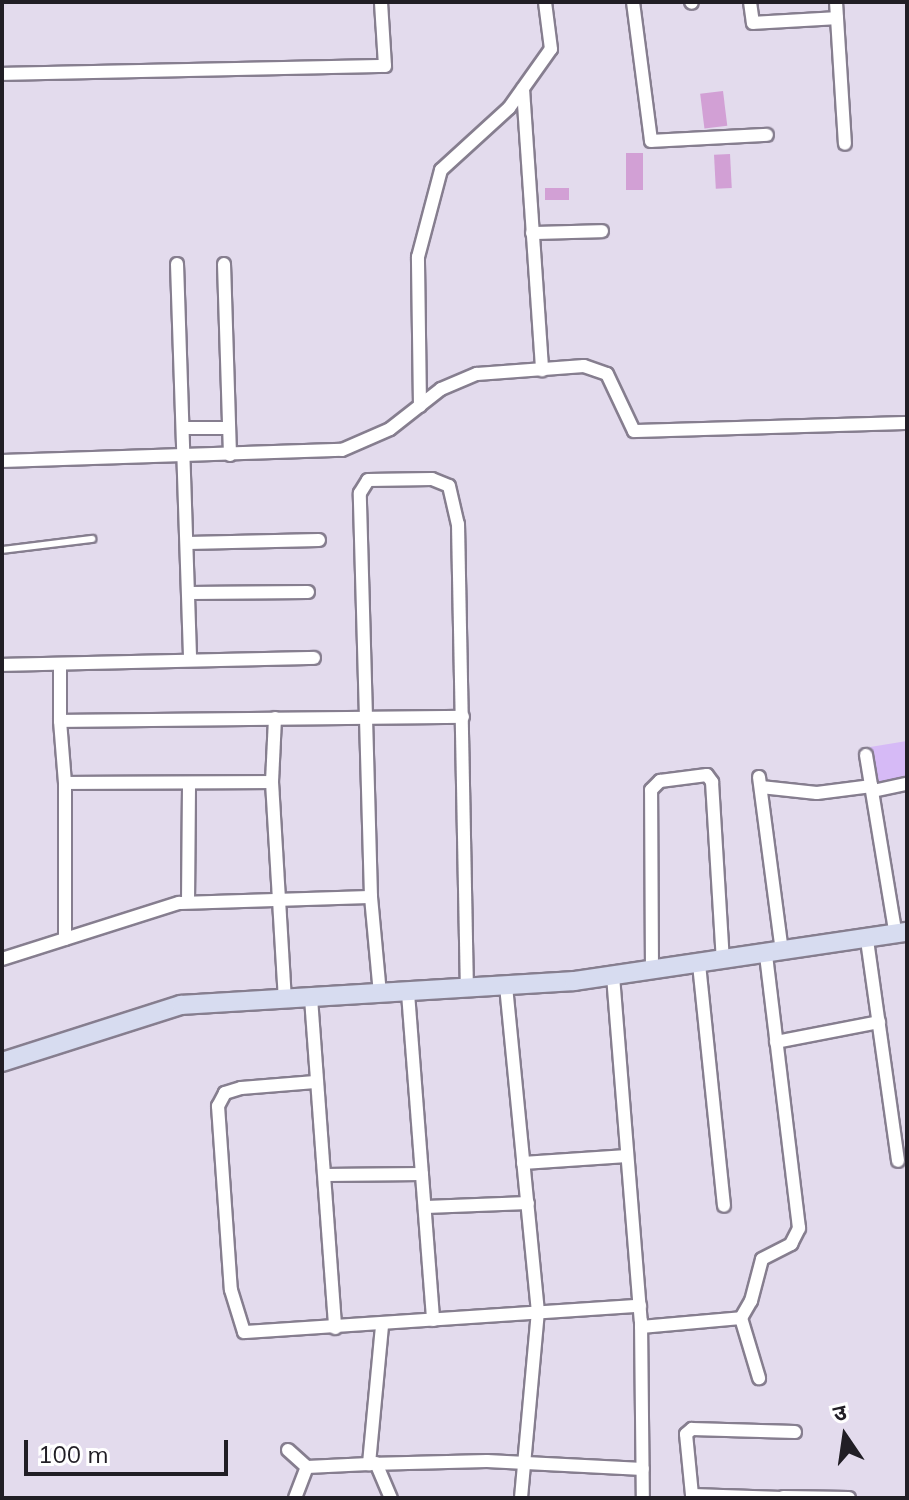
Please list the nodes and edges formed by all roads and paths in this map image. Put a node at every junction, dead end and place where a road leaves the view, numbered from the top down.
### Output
1 (381, 2) edge
2 (545, 2) edge
3 (633, 2) edge
4 (750, 2) edge
5 (836, 2) edge
6 (837, 18) junction
7 (2, 74) edge
8 (523, 89) junction
9 (767, 135) dead end
10 (845, 144) dead end
11 (602, 231) dead end
12 (532, 233) junction
13 (177, 264) dead end
14 (224, 264) dead end
15 (542, 370) junction
16 (420, 406) junction
17 (907, 423) edge
18 (185, 428) junction
19 (229, 428) junction
20 (230, 455) junction
21 (187, 457) junction
22 (2, 461) edge
23 (92, 539) dead end
24 (319, 540) dead end
25 (188, 543) junction
26 (2, 550) edge
27 (308, 592) dead end
28 (190, 593) junction
29 (314, 658) dead end
30 (190, 660) junction
31 (2, 665) edge
32 (60, 666) junction
33 (463, 717) junction
34 (275, 718) junction
35 (369, 719) junction
36 (60, 721) junction
37 (866, 755) dead end
38 (272, 782) junction
39 (65, 783) junction
40 (189, 784) junction
41 (907, 784) edge
42 (872, 788) junction
43 (371, 897) junction
44 (281, 899) junction
45 (188, 902) junction
46 (902, 934) edge
47 (65, 939) junction
48 (867, 940) junction
49 (774, 953) junction
50 (2, 959) edge
51 (723, 960) junction
52 (699, 964) junction
53 (652, 970) junction
54 (613, 976) junction
55 (506, 986) junction
56 (467, 989) junction
57 (408, 993) junction
58 (380, 994) junction
59 (311, 998) junction
60 (285, 999) junction
61 (879, 1022) junction
62 (776, 1042) junction
63 (2, 1062) edge
64 (315, 1082) junction
65 (627, 1156) junction
66 (898, 1161) dead end
67 (523, 1163) junction
68 (422, 1174) junction
69 (325, 1175) junction
70 (528, 1203) junction
71 (724, 1206) dead end
72 (426, 1207) junction
73 (640, 1306) junction
74 (538, 1311) junction
75 (741, 1318) junction
76 (433, 1320) junction
77 (382, 1326) junction
78 (641, 1327) junction
79 (335, 1328) junction
80 (759, 1378) dead end
81 (795, 1432) dead end
82 (288, 1450) dead end
83 (521, 1463) junction
84 (372, 1464) junction
85 (307, 1467) junction
86 (643, 1469) junction
87 (295, 1498) edge
88 (391, 1498) edge
89 (521, 1498) edge
90 (643, 1498) edge
91 (783, 1498) edge
92 (849, 1498) edge

1 - 7 street
2 - 8 street
3 - 9 street
4 - 6 street
5 - 6 street
6 - 10 street
8 - 12 street
8 - 16 street
11 - 12 street
12 - 15 street
13 - 18 street
14 - 19 street
15 - 16 street
15 - 17 street
16 - 20 street
18 - 19 street
18 - 21 street
19 - 20 street
20 - 21 street
21 - 22 street
21 - 25 street
23 - 26 lane
24 - 25 street
25 - 28 street
27 - 28 street
28 - 30 street
29 - 30 street
30 - 32 street
31 - 32 street
32 - 36 street
33 - 35 street
33 - 35 street
33 - 56 street
34 - 35 street
34 - 36 street
34 - 38 street
35 - 43 street
36 - 39 street
37 - 42 street
38 - 40 street
38 - 44 street
39 - 40 street
39 - 47 street
40 - 45 street
41 - 42 street
42 - 46 street
42 - 49 street
43 - 44 street
43 - 58 street
44 - 45 street
44 - 60 street
45 - 47 street
46 - 48 street
47 - 50 street
48 - 49 street
48 - 61 street
49 - 51 street
49 - 62 street
51 - 52 street
51 - 53 street
52 - 53 street
52 - 71 street
53 - 54 street
54 - 55 street
54 - 65 street
55 - 56 street
55 - 67 street
56 - 57 street
57 - 58 street
57 - 68 street
58 - 59 street
59 - 60 street
59 - 64 street
60 - 63 street
61 - 62 street
61 - 66 street
62 - 75 street
64 - 69 street
64 - 79 street
65 - 67 street
65 - 73 street
67 - 70 street
68 - 69 street
68 - 72 street
69 - 79 street
70 - 72 street
70 - 74 street
72 - 76 street
73 - 74 street
73 - 78 street
74 - 76 street
74 - 83 street
75 - 78 street
75 - 80 street
76 - 77 street
77 - 79 street
77 - 84 street
78 - 86 street
81 - 91 street
82 - 85 street
83 - 84 street
83 - 86 street
83 - 89 street
84 - 85 street
84 - 88 street
85 - 87 street
86 - 90 street
91 - 92 street

